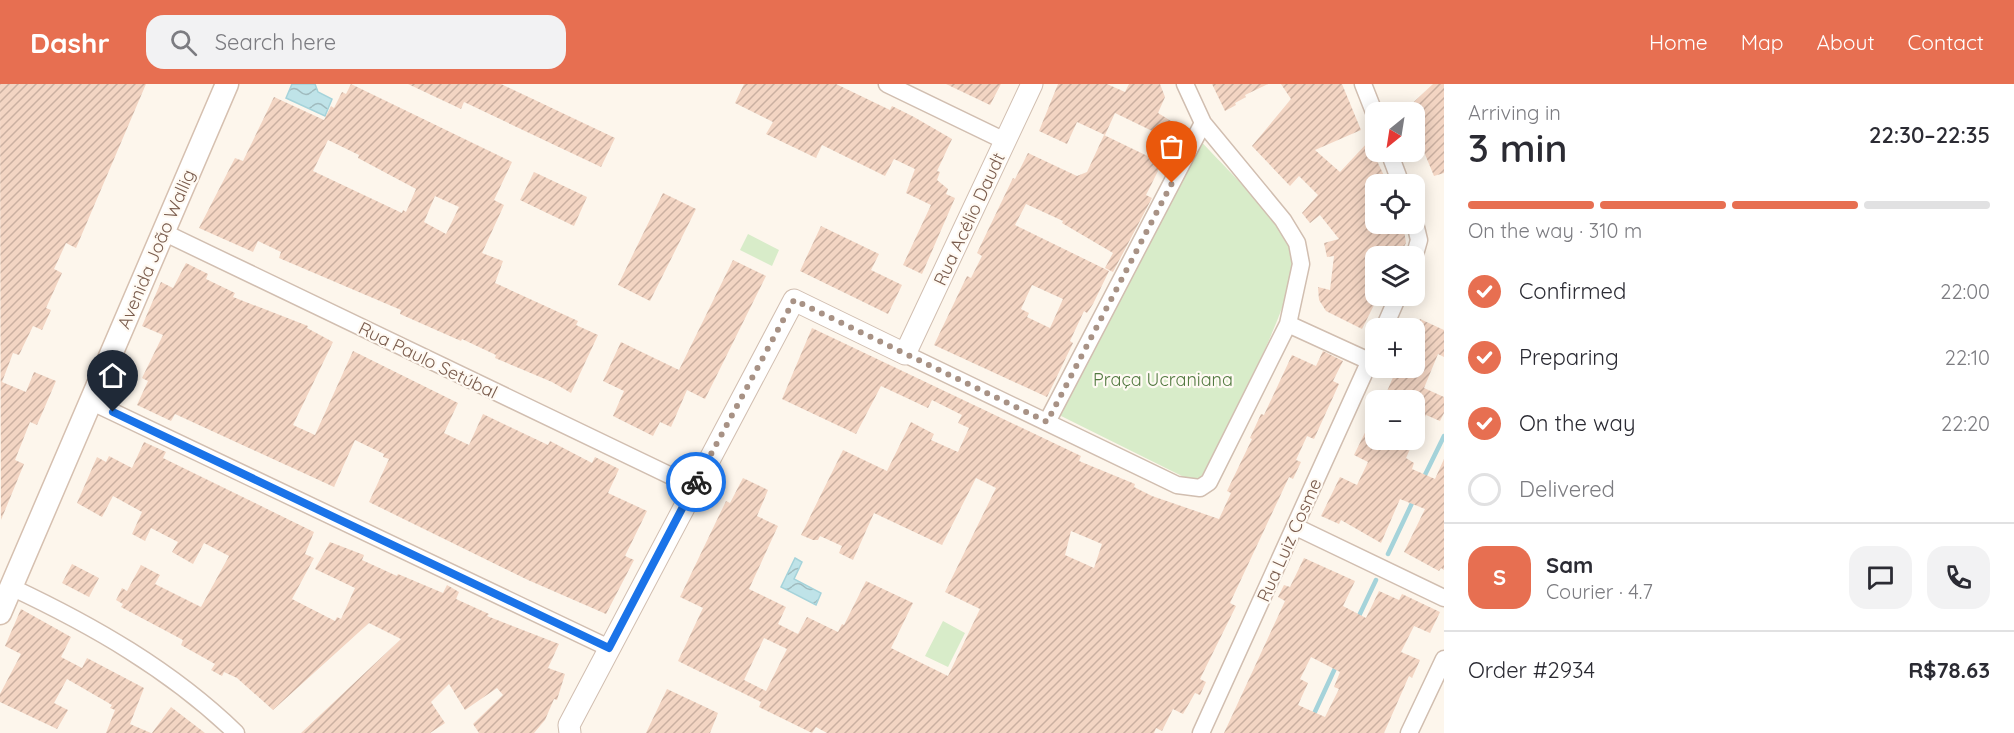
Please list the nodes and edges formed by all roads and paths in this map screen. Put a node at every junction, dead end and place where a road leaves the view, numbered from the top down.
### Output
1 (227, 84) edge
2 (887, 84) edge
3 (1032, 84) edge
4 (1185, 84) edge
5 (1363, 84) edge
6 (1370, 102) edge
7 (1203, 123) junction
8 (1005, 141) junction
9 (163, 232) junction
10 (1288, 324) junction
11 (1365, 352) edge
12 (905, 354) junction
13 (1365, 370) edge
14 (92, 402) junction
15 (1047, 422) junction
16 (693, 487) junction
17 (1296, 527) junction
18 (11, 587) junction
19 (1444, 598) edge
20 (0, 613) edge
21 (609, 648) junction
22 (1444, 659) edge
23 (567, 730) edge
24 (236, 733) edge
25 (1201, 733) edge
26 (1409, 733) edge

1 - 9 main road, Avenida João Wallig
2 - 8 street
3 - 8 street, Rua Acélio Daudt
4 - 7 street
5 - 6 street
7 - 10 street
7 - 15 street
8 - 12 street, Rua Acélio Daudt
9 - 14 main road, Avenida João Wallig
9 - 16 street, Rua Paulo Setúbal
10 - 11 street
10 - 15 street
12 - 15 street
12 - 16 street
13 - 17 street, Rua Luiz Cosme
14 - 18 main road, Avenida João Wallig
14 - 21 street
16 - 21 street
17 - 19 street
17 - 25 street, Rua Luiz Cosme
18 - 20 main road, Avenida João Wallig
18 - 24 street
21 - 23 street
22 - 26 street

